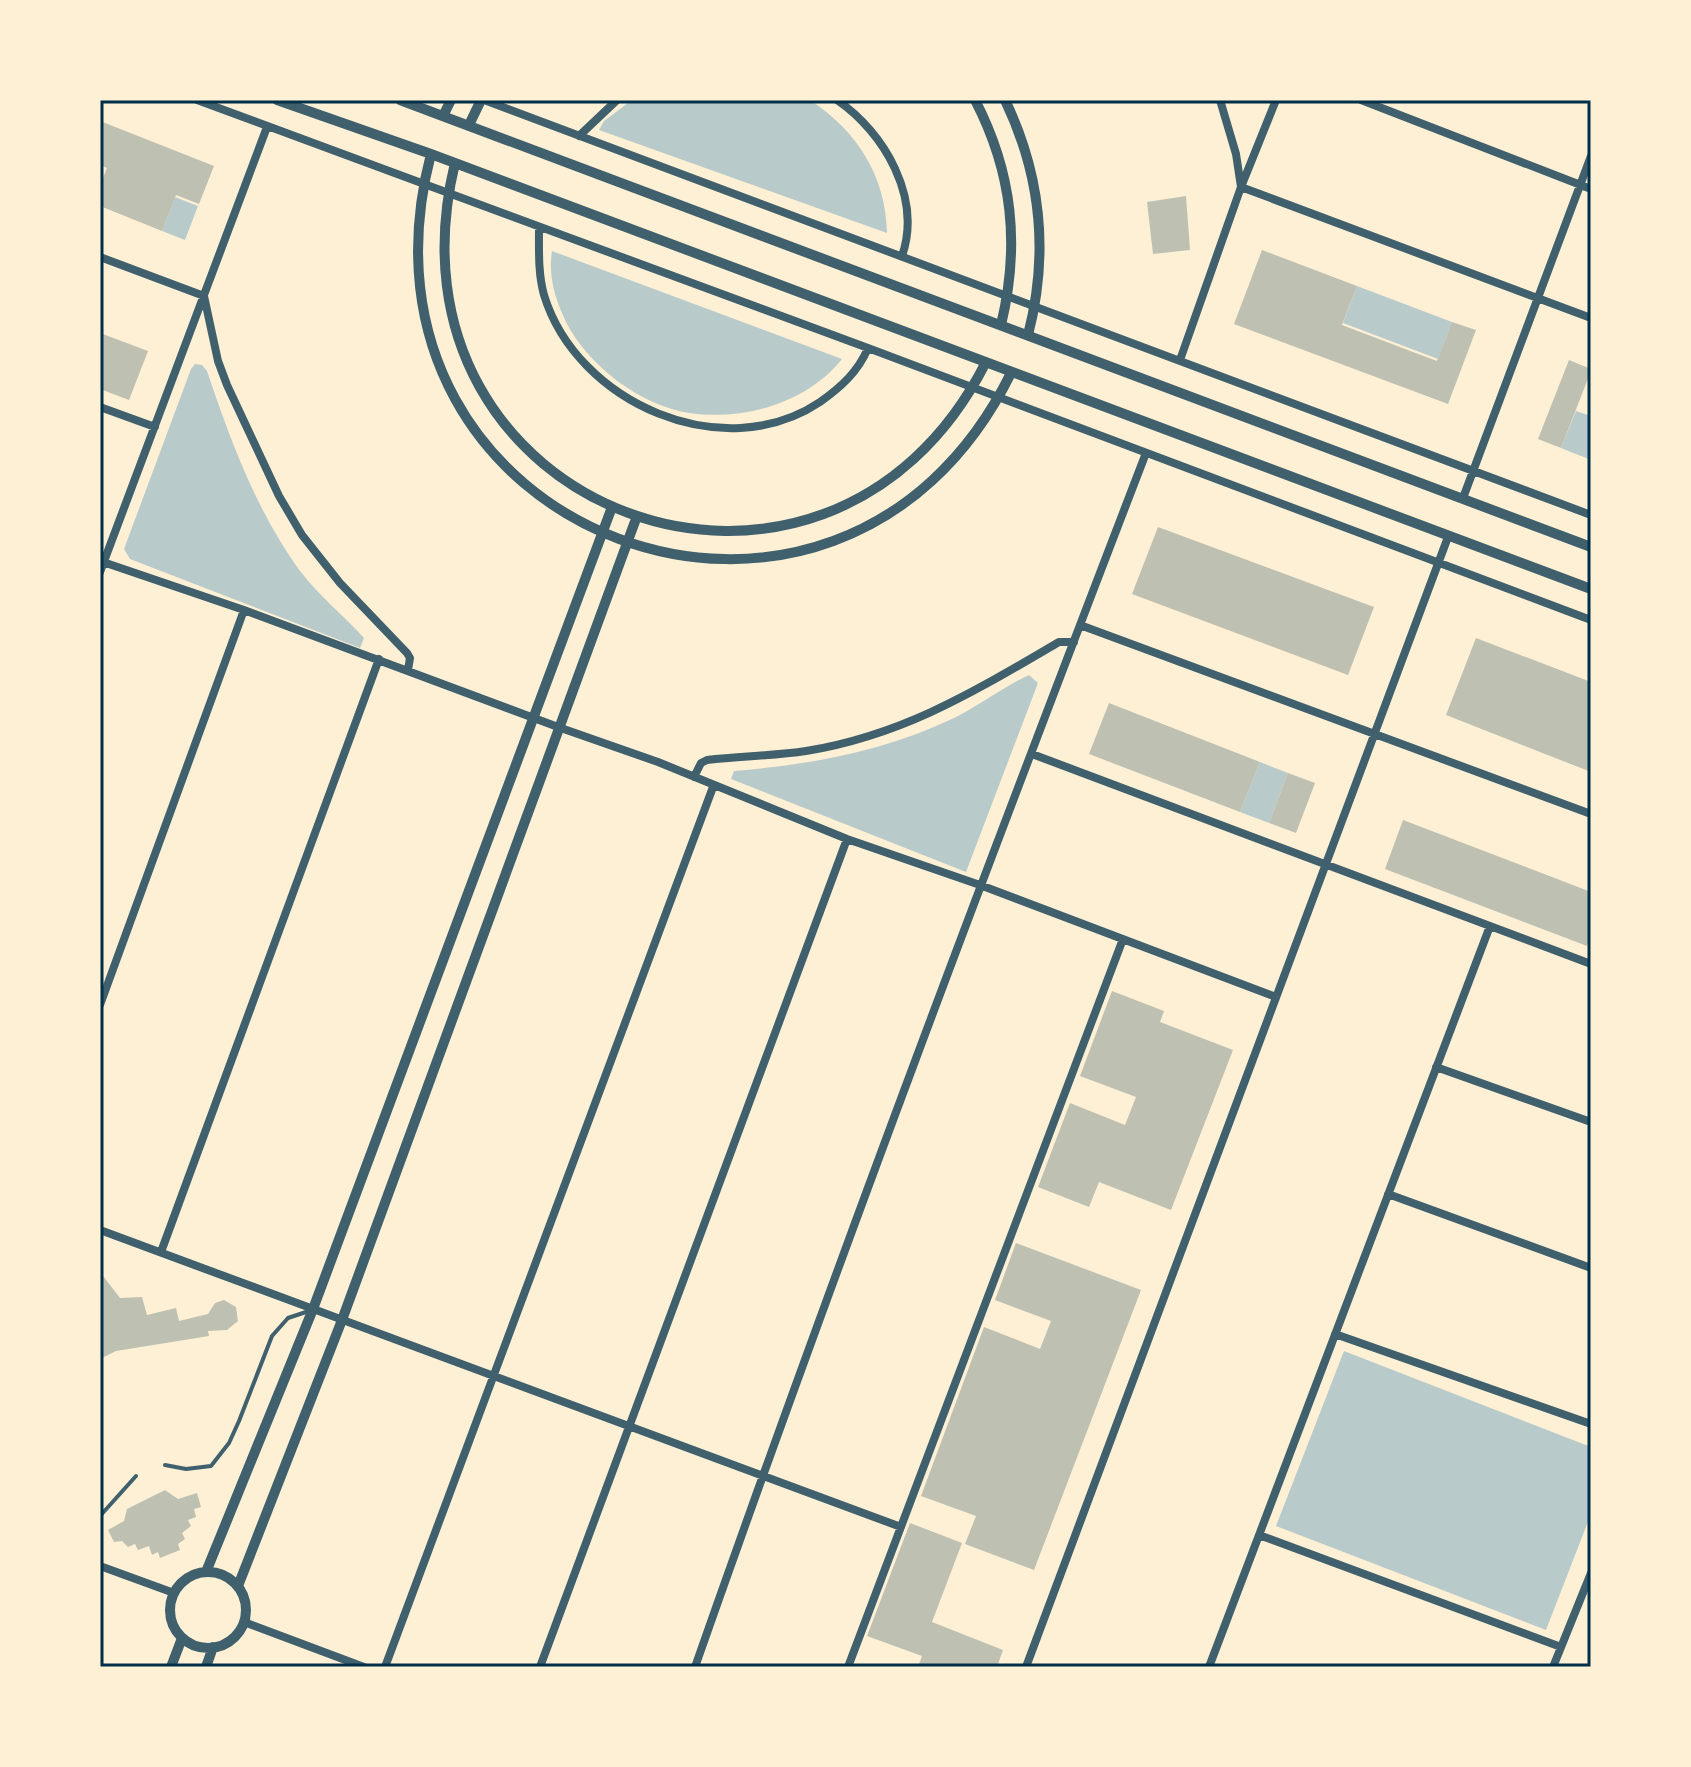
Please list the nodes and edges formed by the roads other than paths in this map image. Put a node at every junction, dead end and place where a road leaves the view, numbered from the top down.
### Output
1 (197, 100) edge
2 (277, 100) edge
3 (400, 100) edge
4 (451, 100) edge
5 (483, 100) edge
6 (617, 100) edge
7 (837, 100) edge
8 (975, 100) edge
9 (1005, 100) edge
10 (1220, 100) edge
11 (1276, 100) edge
12 (1361, 100) edge
13 (443, 116) junction
14 (469, 125) junction
15 (267, 127) junction
16 (579, 136) junction
17 (431, 154) junction
18 (1591, 156) edge
19 (455, 163) junction
20 (423, 184) junction
21 (1580, 184) junction
22 (1241, 187) junction
23 (1591, 189) edge
24 (447, 193) junction
25 (539, 228) junction
26 (902, 256) junction
27 (100, 257) edge
28 (204, 296) junction
29 (1008, 296) junction
30 (1539, 298) junction
31 (1036, 307) junction
32 (1591, 318) edge
33 (1001, 325) junction
34 (1028, 335) junction
35 (868, 348) junction
36 (1180, 360) junction
37 (986, 362) junction
38 (1011, 373) junction
39 (972, 389) junction
40 (999, 399) junction
41 (100, 407) edge
42 (155, 427) junction
43 (1146, 453) junction
44 (1473, 472) junction
45 (1463, 498) junction
46 (612, 507) junction
47 (1591, 515) edge
48 (637, 516) junction
49 (603, 534) junction
50 (1448, 537) junction
51 (627, 543) junction
52 (1591, 547) edge
53 (1438, 562) junction
54 (101, 565) edge
55 (1591, 589) edge
56 (244, 610) junction
57 (1591, 620) edge
58 (1080, 625) junction
59 (1074, 642) junction
60 (379, 659) junction
61 (408, 670) junction
62 (534, 718) junction
63 (558, 727) junction
64 (1374, 735) junction
65 (1032, 754) junction
66 (694, 777) junction
67 (713, 787) junction
68 (1591, 814) edge
69 (847, 839) junction
70 (1325, 865) junction
71 (980, 885) junction
72 (1490, 926) junction
73 (1123, 939) junction
74 (1591, 964) edge
75 (1276, 997) junction
76 (100, 1005) edge
77 (1436, 1067) junction
78 (1591, 1122) edge
79 (1388, 1194) junction
80 (100, 1230) edge
81 (161, 1252) junction
82 (1591, 1268) edge
83 (313, 1309) junction
84 (342, 1320) junction
85 (1335, 1334) junction
86 (493, 1376) junction
87 (1591, 1424) edge
88 (629, 1427) junction
89 (165, 1465) dead end
90 (136, 1476) dead end
91 (762, 1476) junction
92 (100, 1516) edge
93 (901, 1527) junction
94 (1259, 1535) junction
95 (100, 1566) edge
96 (206, 1572) junction
97 (1591, 1573) edge
98 (238, 1586) junction
99 (174, 1593) junction
100 (244, 1622) junction
101 (182, 1638) junction
102 (213, 1647) junction
103 (1561, 1647) junction
104 (171, 1667) edge
105 (206, 1667) edge
106 (364, 1667) edge
107 (385, 1667) edge
108 (540, 1667) edge
109 (695, 1667) edge
110 (848, 1667) edge
111 (1026, 1667) edge
112 (1209, 1667) edge
113 (1553, 1667) edge

1 - 15 street
2 - 17 street
3 - 13 street
4 - 13 street
5 - 14 street
5 - 16 street
6 - 16 street
7 - 26 street
8 - 29 street
9 - 31 street
10 - 22 street
11 - 22 street
12 - 21 street
13 - 14 street
14 - 33 street
15 - 20 street
15 - 28 street
16 - 26 street
17 - 19 street
17 - 20 street
18 - 21 street
19 - 24 street
19 - 37 street
20 - 24 street
20 - 49 street
21 - 23 street
21 - 30 street
22 - 30 street
22 - 36 street
24 - 25 street
24 - 46 street
25 - 35 street
25 - 35 street
26 - 29 street
27 - 28 street
28 - 42 street
28 - 61 street
29 - 31 street
29 - 33 street
30 - 32 street
30 - 44 street
31 - 34 street
31 - 36 street
33 - 34 street
34 - 45 street
35 - 39 street
36 - 44 street
37 - 38 street
37 - 39 street
38 - 40 street
38 - 50 street
39 - 40 street
39 - 48 street
40 - 43 street
40 - 51 street
41 - 42 street
42 - 54 street
43 - 53 street
43 - 58 street
44 - 45 street
44 - 47 street
45 - 52 street
46 - 48 street
46 - 49 street
48 - 51 street
49 - 51 street
49 - 62 street
50 - 53 street
50 - 55 street
51 - 63 street
53 - 57 street
53 - 64 street
54 - 56 street
56 - 60 street
56 - 76 street
58 - 59 street
58 - 64 street
59 - 65 street
59 - 66 street
60 - 61 street
60 - 81 street
61 - 62 street
62 - 63 street
62 - 83 street
63 - 66 street
63 - 84 street
64 - 68 street
64 - 70 street
65 - 70 street
65 - 71 street
66 - 67 street
67 - 69 street
67 - 86 street
69 - 71 street
69 - 88 street
70 - 72 street
70 - 75 street
71 - 73 street
71 - 91 street
72 - 74 street
72 - 77 street
73 - 75 street
73 - 93 street
75 - 111 street
77 - 78 street
77 - 79 street
79 - 82 street
79 - 85 street
80 - 81 street
81 - 83 street
83 - 84 street
83 - 89 lane
83 - 96 street
84 - 86 street
84 - 98 street
85 - 87 street
85 - 94 street
86 - 88 street
86 - 107 street
88 - 91 street
88 - 108 street
90 - 92 lane
91 - 93 street
91 - 109 street
93 - 110 street
94 - 103 street
94 - 112 street
95 - 99 street
96 - 98 street
96 - 99 street
97 - 103 street
98 - 100 street
99 - 101 street
100 - 102 street
100 - 106 street
101 - 102 street
101 - 104 street
102 - 105 street
103 - 113 street

